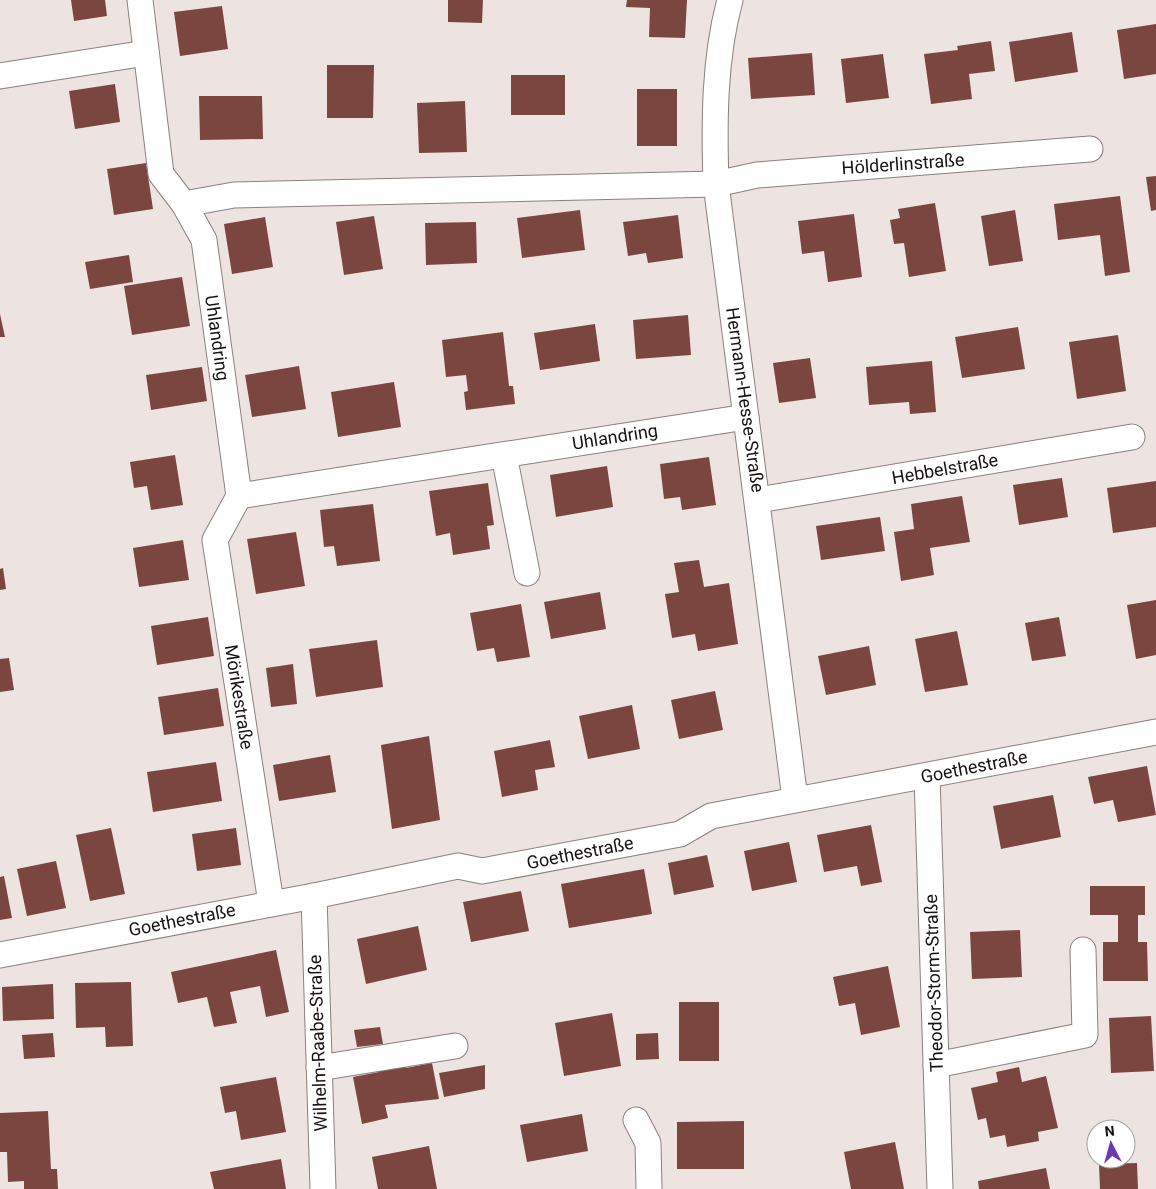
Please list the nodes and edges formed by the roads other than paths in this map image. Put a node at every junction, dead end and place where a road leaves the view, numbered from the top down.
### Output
1 (140, 0) edge
2 (730, 0) edge
3 (146, 53) junction
4 (0, 76) edge
5 (1090, 149) dead end
6 (716, 184) junction
7 (184, 204) junction
8 (746, 417) junction
9 (1132, 437) dead end
10 (504, 455) junction
11 (239, 496) junction
12 (758, 500) junction
13 (527, 573) dead end
14 (1156, 732) edge
15 (928, 776) junction
16 (795, 799) junction
17 (314, 896) junction
18 (271, 904) junction
19 (1083, 950) dead end
20 (0, 954) edge
21 (455, 1046) dead end
22 (936, 1065) junction
23 (319, 1068) junction
24 (636, 1120) dead end
25 (323, 1189) edge
26 (649, 1189) edge
27 (940, 1189) edge

1 - 3 street, Uhlandring
2 - 6 street, Hermann-Hesse-Straße
3 - 4 street
3 - 7 street, Uhlandring
5 - 6 street, Hölderlinstraße
6 - 7 street
6 - 8 street, Hermann-Hesse-Straße
7 - 11 street, Uhlandring
8 - 10 street, Uhlandring
8 - 12 street, Hermann-Hesse-Straße
9 - 12 street, Hebbelstraße
10 - 11 street, Uhlandring
10 - 13 street
11 - 18 street, Mörikestraße
12 - 16 street, Hermann-Hesse-Straße
14 - 15 street, Goethestraße
15 - 16 street, Goethestraße
15 - 22 street, Theodor-Storm-Straße
16 - 17 street, Goethestraße
17 - 18 street, Goethestraße
17 - 23 street, Wilhelm-Raabe-Straße
18 - 20 street, Goethestraße
19 - 22 street
21 - 23 street
22 - 27 street, Theodor-Storm-Straße
23 - 25 street, Wilhelm-Raabe-Straße
24 - 26 street

